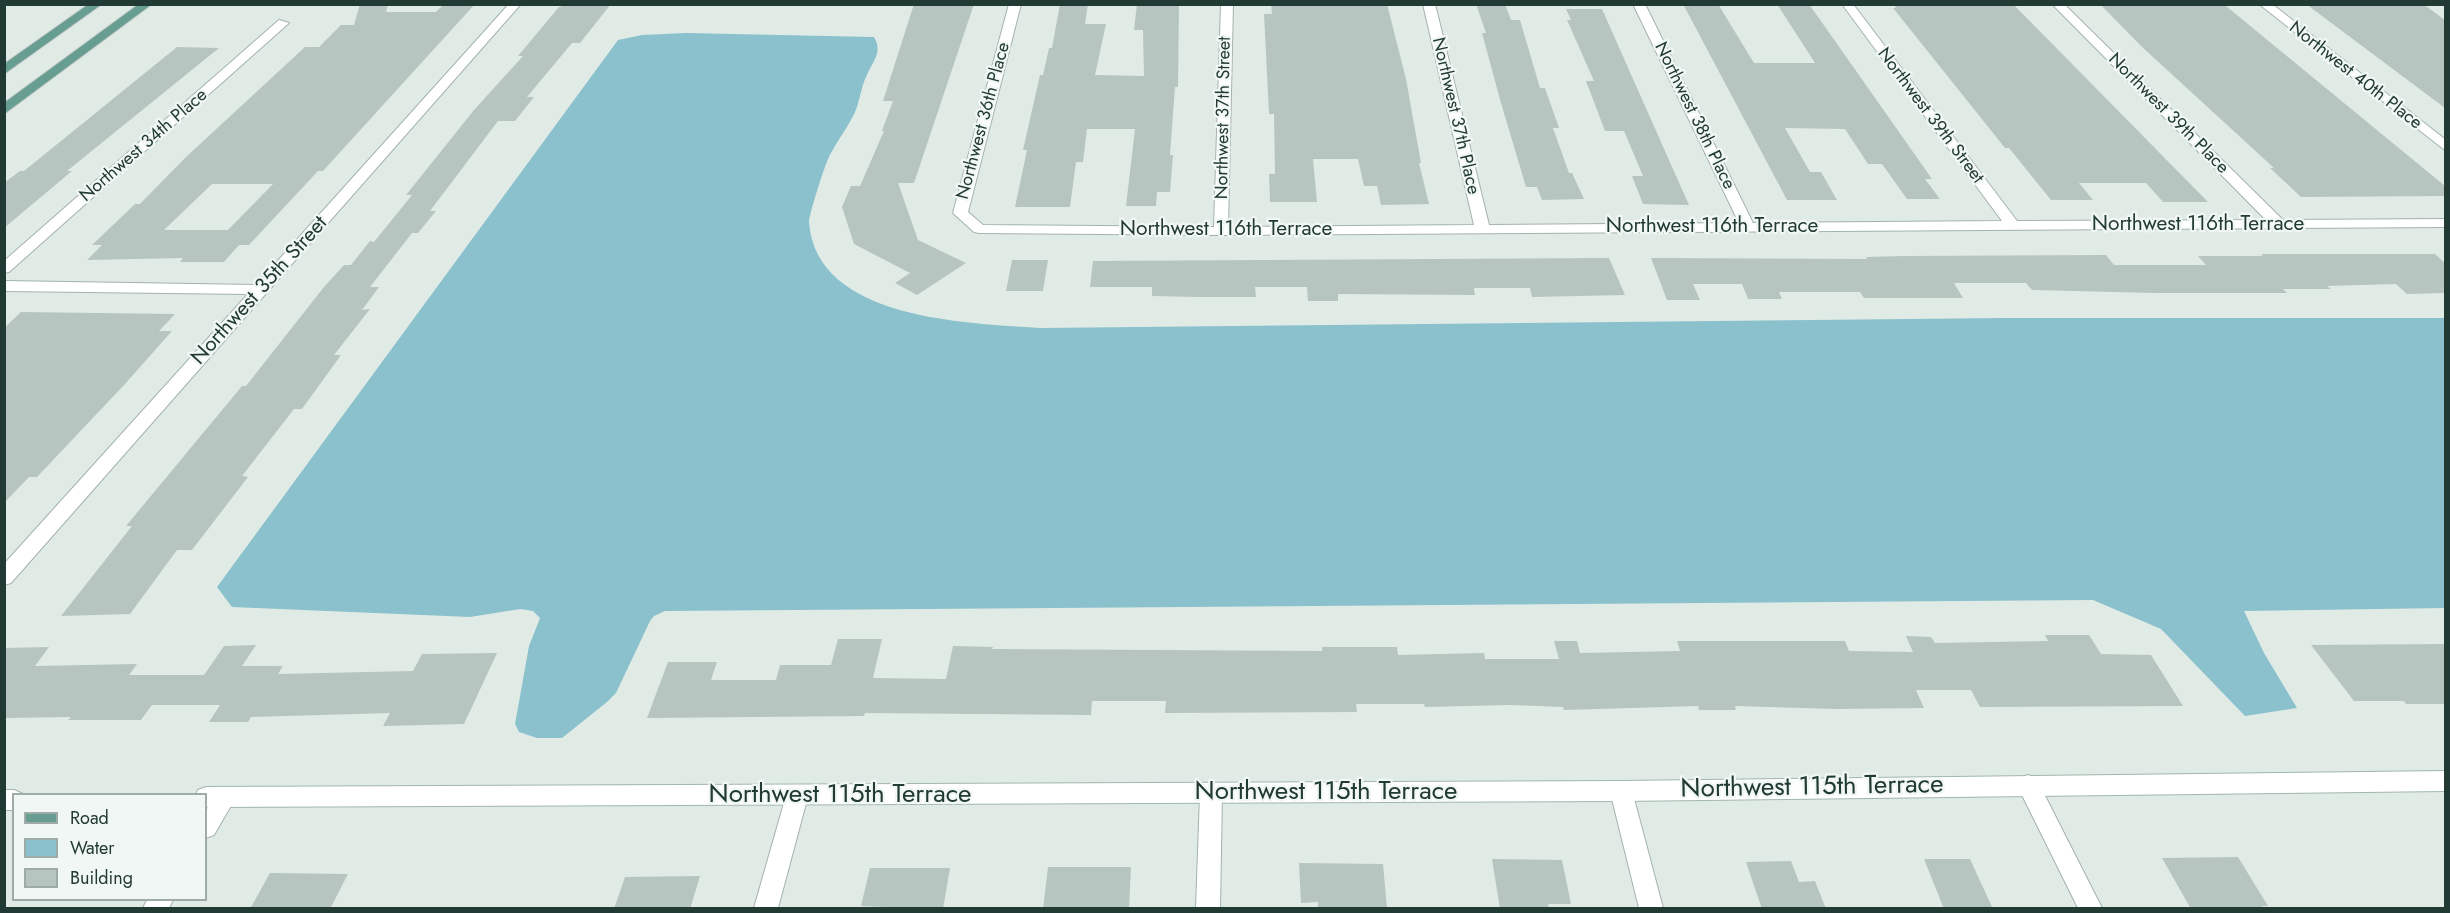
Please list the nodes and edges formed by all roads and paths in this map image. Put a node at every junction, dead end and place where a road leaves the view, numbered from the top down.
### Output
1 (97, 4) edge
2 (147, 4) edge
3 (516, 4) edge
4 (1015, 4) edge
5 (1227, 4) edge
6 (1429, 4) edge
7 (1639, 4) edge
8 (1847, 4) edge
9 (2057, 4) edge
10 (2264, 4) edge
11 (283, 23) dead end
12 (4, 70) edge
13 (4, 111) edge
14 (2445, 147) edge
15 (2279, 224) junction
16 (2445, 224) edge
17 (2014, 226) junction
18 (1748, 227) junction
19 (1482, 228) junction
20 (979, 230) joint
21 (1221, 231) junction
22 (4, 269) edge
23 (4, 286) edge
24 (262, 290) junction
25 (4, 578) edge
26 (2445, 781) edge
27 (2028, 785) junction
28 (1621, 791) junction
29 (1211, 794) junction
30 (797, 796) junction
31 (215, 797) edge
32 (207, 825) edge
33 (766, 909) edge
34 (1208, 909) edge
35 (1650, 909) edge
36 (2090, 909) edge

1 - 12 main road
2 - 13 main road
3 - 24 street, Northwest 35th Street
4 - 20 street, Northwest 36th Place
5 - 21 street, Northwest 37th Street
6 - 19 street, Northwest 37th Place
7 - 18 street, Northwest 38th Place
8 - 17 street, Northwest 39th Street
9 - 15 street, Northwest 39th Place
10 - 14 street, Northwest 40th Place
11 - 22 street, Northwest 34th Place
15 - 16 street, Northwest 116th Terrace
15 - 17 street, Northwest 116th Terrace
17 - 18 street, Northwest 116th Terrace
18 - 19 street, Northwest 116th Terrace
19 - 21 street, Northwest 116th Terrace
20 - 21 street, Northwest 116th Terrace
23 - 24 street
24 - 25 street, Northwest 35th Street
26 - 27 street, Northwest 115th Terrace
27 - 28 street, Northwest 115th Terrace
27 - 36 street
28 - 29 street, Northwest 115th Terrace
28 - 35 street
29 - 30 street, Northwest 115th Terrace
29 - 34 street
30 - 31 street, Northwest 115th Terrace
30 - 33 street
31 - 32 street

